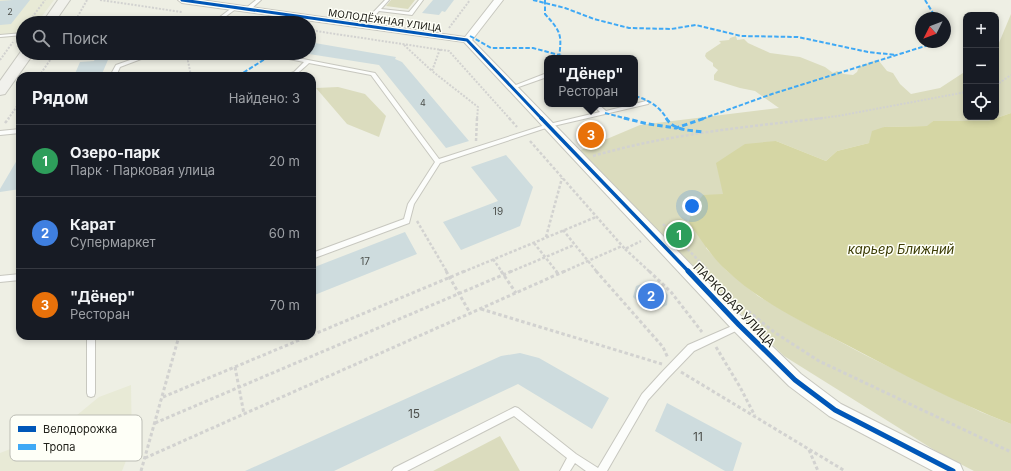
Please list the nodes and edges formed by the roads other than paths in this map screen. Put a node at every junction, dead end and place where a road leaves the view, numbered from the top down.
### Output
1 (64, 0) edge
2 (182, 0) edge
3 (259, 0) edge
4 (387, 0) edge
5 (421, 0) edge
6 (499, 0) edge
7 (235, 8) junction
8 (248, 9) junction
9 (379, 10) junction
10 (53, 16) edge
11 (224, 16) edge
12 (299, 16) edge
13 (316, 18) edge
14 (364, 25) junction
15 (16, 35) edge
16 (0, 36) edge
17 (467, 40) junction
18 (22, 60) edge
19 (135, 60) edge
20 (302, 60) edge
21 (308, 61) junction
22 (115, 72) edge
23 (297, 72) edge
24 (544, 76) edge
25 (511, 88) junction
26 (0, 91) edge
27 (646, 103) dead end
28 (638, 105) edge
29 (598, 107) edge
30 (630, 107) edge
31 (605, 113) junction
32 (547, 126) junction
33 (16, 132) edge
34 (0, 134) edge
35 (438, 162) junction
36 (316, 254) edge
37 (16, 277) edge
38 (0, 279) edge
39 (739, 326) junction
40 (91, 340) edge
41 (91, 393) dead end
42 (573, 457) junction
43 (397, 471) edge
44 (565, 471) edge
45 (595, 471) edge
46 (602, 471) edge
47 (953, 471) edge

1 - 10 street
2 - 7 street, МОЛОДЁЖНАЯ УЛИЦА
3 - 8 lane
4 - 9 lane
5 - 9 lane
6 - 17 street
7 - 8 street, МОЛОДЁЖНАЯ УЛИЦА
7 - 11 lane
8 - 12 street, МОЛОДЁЖНАЯ УЛИЦА
9 - 14 lane
13 - 14 street, МОЛОДЁЖНАЯ УЛИЦА
14 - 17 street, МОЛОДЁЖНАЯ УЛИЦА
15 - 16 lane
17 - 25 street, ПАРКОВАЯ УЛИЦА
18 - 26 street
19 - 22 lane
20 - 21 lane
21 - 23 lane
21 - 35 lane
24 - 25 lane
25 - 32 street, ПАРКОВАЯ УЛИЦА
27 - 28 lane
29 - 31 lane
30 - 31 lane
31 - 32 lane
32 - 35 lane
32 - 39 street, ПАРКОВАЯ УЛИЦА
33 - 34 lane
35 - 36 lane
37 - 38 lane
39 - 46 lane
39 - 47 street, ПАРКОВАЯ УЛИЦА
40 - 41 lane
42 - 43 lane
42 - 44 lane
42 - 45 lane

